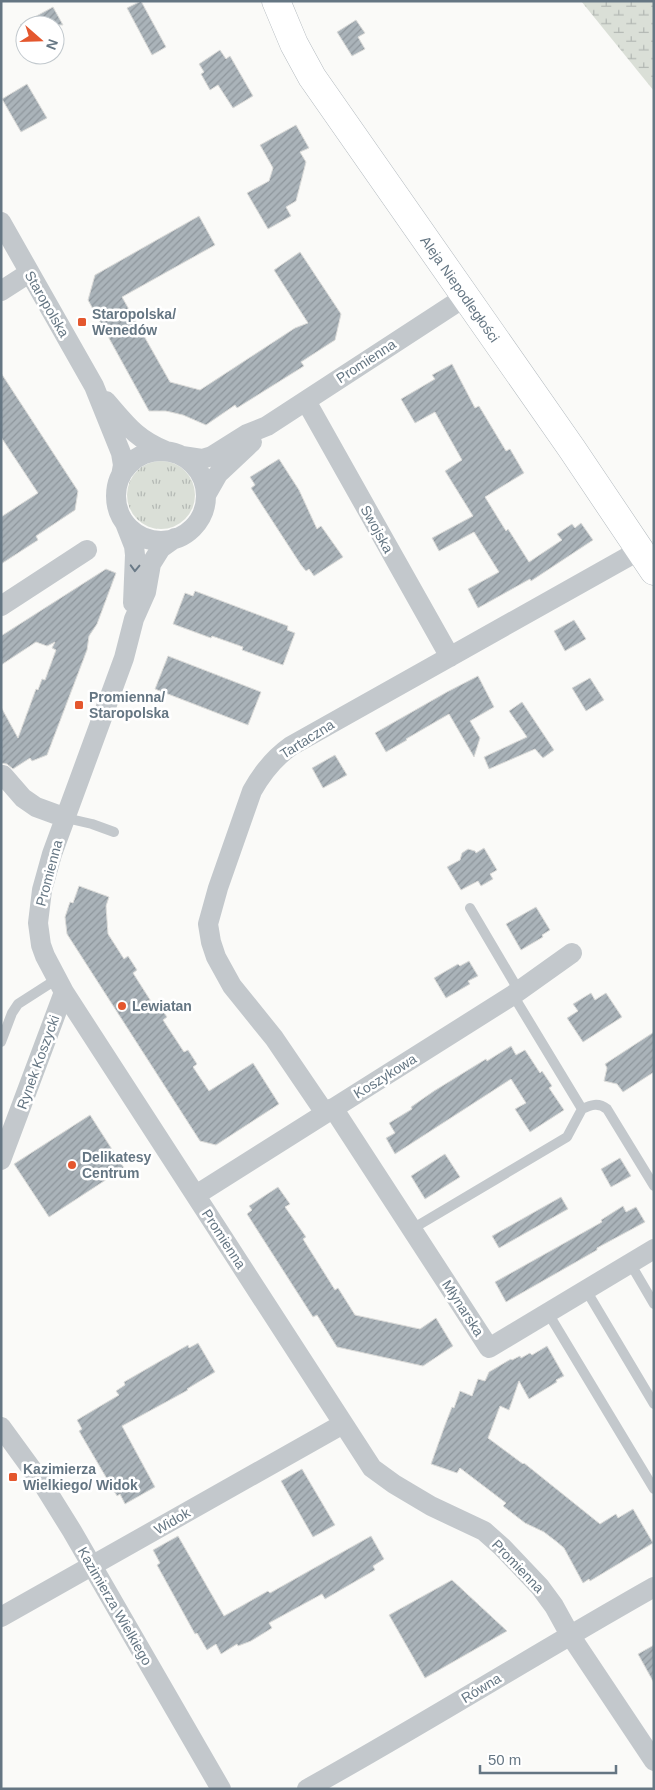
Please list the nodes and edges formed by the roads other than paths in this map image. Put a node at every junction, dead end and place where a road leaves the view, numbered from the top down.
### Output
1 (276, 1) edge
2 (1, 222) edge
3 (29, 273) junction
4 (1, 291) edge
5 (466, 297) junction
6 (94, 386) junction
7 (306, 401) junction
8 (267, 426) junction
9 (174, 453) junction
10 (121, 476) junction
11 (206, 495) junction
12 (124, 521) junction
13 (175, 538) junction
14 (87, 550) dead end
15 (647, 561) edge
16 (1, 606) edge
17 (134, 619) junction
18 (450, 657) junction
19 (3, 775) dead end
20 (66, 818) junction
21 (114, 832) dead end
22 (470, 908) dead end
23 (572, 953) dead end
24 (60, 985) junction
25 (516, 993) junction
26 (1, 1042) edge
27 (582, 1109) junction
28 (329, 1111) junction
29 (1, 1160) edge
30 (654, 1186) edge
31 (196, 1195) junction
32 (412, 1229) junction
33 (653, 1252) edge
34 (630, 1263) junction
35 (586, 1290) junction
36 (654, 1304) edge
37 (548, 1313) junction
38 (654, 1404) edge
39 (343, 1424) junction
40 (1, 1427) edge
41 (654, 1489) edge
42 (92, 1566) junction
43 (654, 1587) edge
44 (1, 1617) edge
45 (570, 1635) junction
46 (654, 1761) edge
47 (221, 1789) edge
48 (307, 1789) edge

1 - 5 street, Aleja Niepodległości
2 - 3 street, Staropolska
3 - 4 street
3 - 6 street, Staropolska
5 - 7 street, Promienna
5 - 15 street, Aleja Niepodległości
6 - 9 street, Staropolska
6 - 10 street, Staropolska
7 - 8 street, Promienna
7 - 18 street, Swojska
8 - 9 street, Promienna
8 - 11 street, Promienna
9 - 10 street
9 - 11 street
10 - 12 street
11 - 13 street
12 - 13 street
12 -> 17 street, Promienna
13 - 17 street, Promienna
14 - 16 street
15 - 18 street, Tartaczna
17 - 20 street, Promienna
18 - 28 street, Tartaczna
19 - 20 street
20 - 21 lane
20 - 24 street, Promienna
22 - 25 lane
23 - 25 street, Koszykowa
24 - 26 lane
24 - 29 street, Rynek Koszycki
24 - 31 street, Promienna
25 - 27 lane
25 - 28 street, Koszykowa
27 - 30 lane
27 - 32 lane
28 - 31 street, Koszykowa
28 - 32 street, Młynarska
31 - 39 street, Promienna
32 - 37 street, Młynarska
33 - 34 street, Młynarska
34 - 35 street, Młynarska
34 - 36 lane
35 - 37 street, Młynarska
35 - 38 lane
37 - 41 lane
39 - 42 street, Widok
39 - 45 street, Promienna
40 - 42 street, Kazimierza Wielkiego
42 - 44 street, Widok
42 - 47 street, Kazimierza Wielkiego
43 - 45 street, Równa
45 - 46 street, Promienna
45 - 48 street, Równa

